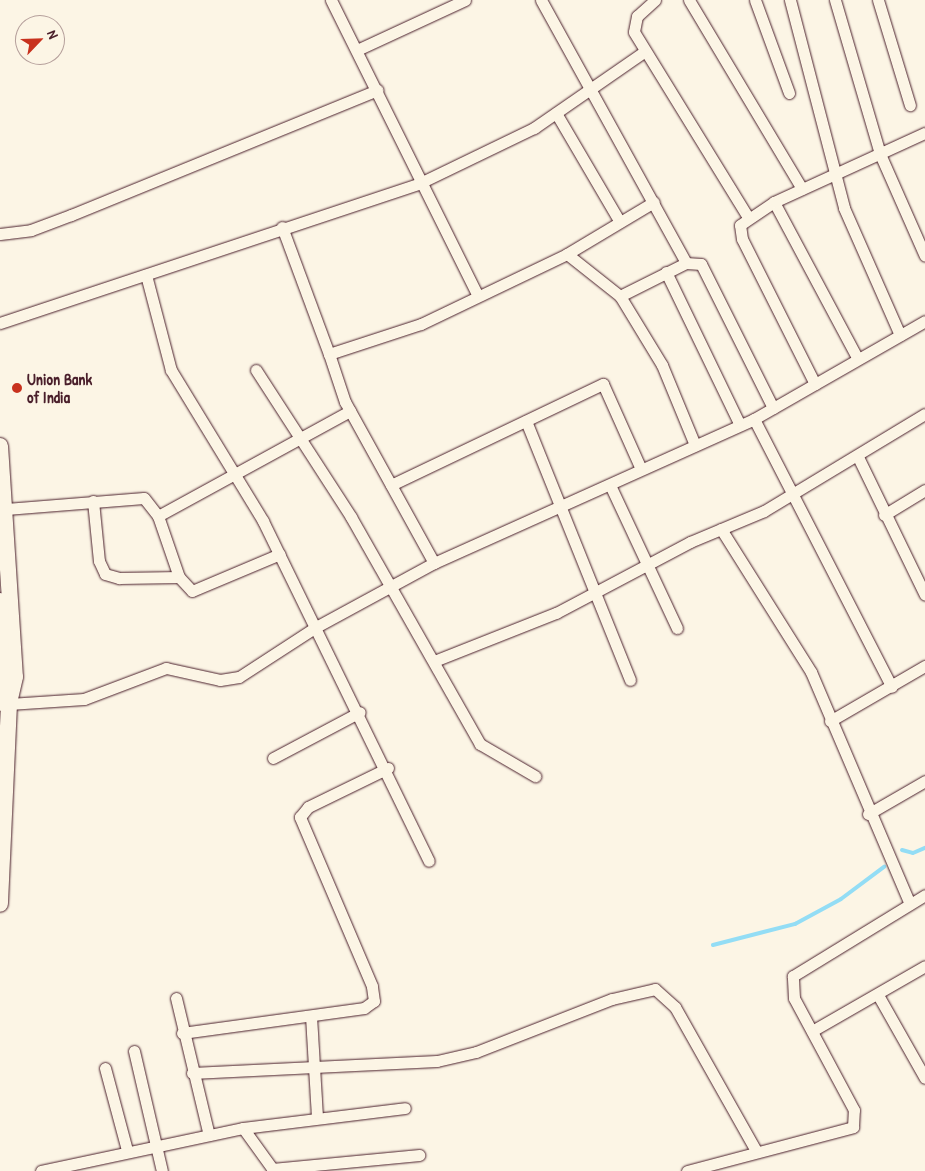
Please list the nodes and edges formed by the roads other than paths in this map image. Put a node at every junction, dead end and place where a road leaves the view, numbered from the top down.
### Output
1 (331, 0) edge
2 (465, 0) edge
3 (541, 0) edge
4 (654, 0) edge
5 (689, 0) edge
6 (755, 0) edge
7 (790, 0) edge
8 (835, 0) edge
9 (878, 0) edge
10 (357, 50) junction
11 (645, 51) junction
12 (593, 88) junction
13 (378, 90) junction
14 (790, 93) dead end
15 (910, 104) dead end
16 (556, 113) junction
17 (925, 133) edge
18 (880, 154) junction
19 (834, 173) junction
20 (420, 183) junction
21 (802, 190) junction
22 (654, 202) junction
23 (774, 202) junction
24 (747, 216) junction
25 (620, 222) junction
26 (282, 227) junction
27 (0, 234) edge
28 (566, 254) junction
29 (925, 256) edge
30 (686, 262) junction
31 (666, 272) junction
32 (146, 275) junction
33 (478, 296) junction
34 (620, 296) junction
35 (925, 321) edge
36 (0, 323) edge
37 (900, 335) junction
38 (329, 354) junction
39 (858, 359) junction
40 (256, 370) dead end
41 (815, 384) junction
42 (773, 408) junction
43 (350, 411) junction
44 (925, 414) edge
45 (754, 418) junction
46 (526, 421) junction
47 (740, 425) junction
48 (300, 439) junction
49 (695, 445) junction
50 (0, 446) edge
51 (858, 457) junction
52 (641, 469) junction
53 (237, 476) junction
54 (391, 484) junction
55 (610, 485) junction
56 (925, 490) edge
57 (794, 494) junction
58 (94, 501) junction
59 (6, 509) junction
60 (558, 509) junction
61 (884, 515) junction
62 (158, 516) junction
63 (721, 529) junction
64 (280, 554) junction
65 (434, 563) junction
66 (649, 563) junction
67 (180, 577) junction
68 (920, 577) edge
69 (391, 586) junction
70 (596, 593) junction
71 (925, 596) edge
72 (0, 601) edge
73 (316, 626) junction
74 (677, 628) dead end
75 (1, 648) edge
76 (434, 661) junction
77 (925, 666) edge
78 (630, 680) dead end
79 (892, 687) junction
80 (3, 709) edge
81 (360, 712) junction
82 (830, 721) junction
83 (273, 758) dead end
84 (0, 768) edge
85 (388, 768) junction
86 (534, 776) dead end
87 (925, 781) edge
88 (868, 814) junction
89 (430, 860) dead end
90 (925, 895) edge
91 (0, 904) edge
92 (910, 904) junction
93 (925, 966) edge
94 (878, 995) junction
95 (176, 998) dead end
96 (311, 1016) junction
97 (812, 1031) junction
98 (182, 1033) junction
99 (134, 1052) dead end
100 (312, 1067) junction
101 (105, 1068) dead end
102 (192, 1073) junction
103 (925, 1078) edge
104 (405, 1108) dead end
105 (317, 1117) junction
106 (243, 1128) junction
107 (209, 1135) junction
108 (156, 1144) junction
109 (127, 1150) junction
110 (756, 1151) junction
111 (419, 1155) dead end
112 (273, 1170) edge
113 (41, 1171) edge
114 (162, 1171) edge
115 (687, 1171) edge

1 - 10 street
2 - 10 street
3 - 12 street
4 - 11 street
5 - 21 street
6 - 14 street
7 - 19 street
8 - 18 street
9 - 15 street
10 - 13 street
11 - 12 street
11 - 24 street
12 - 16 street
12 - 22 street
13 - 20 street
13 - 27 street
16 - 20 street
16 - 25 street
17 - 18 street
18 - 19 street
18 - 29 street
19 - 21 street
19 - 37 street
20 - 26 street
20 - 33 street
21 - 23 street
22 - 25 street
22 - 30 street
23 - 24 street
23 - 39 street
24 - 41 street
25 - 28 street
26 - 32 street
26 - 38 street
28 - 33 street
28 - 34 street
30 - 31 street
30 - 42 street
31 - 34 street
31 - 47 street
32 - 36 street
32 - 53 street
33 - 38 street
34 - 49 street
35 - 37 street
37 - 39 street
38 - 43 street
39 - 41 street
40 - 48 street
41 - 42 street
42 - 45 street
43 - 48 street
43 - 54 street
44 - 51 street
45 - 47 street
45 - 57 street
46 - 52 street
46 - 54 street
46 - 60 street
47 - 49 street
48 - 53 street
48 - 69 street
49 - 52 street
50 - 59 main road
51 - 57 street
51 - 61 street
52 - 55 street
53 - 62 street
53 - 64 street
54 - 65 street
55 - 60 street
55 - 66 street
56 - 61 street
57 - 63 street
57 - 79 street
58 - 59 street
58 - 62 street
58 - 67 street
59 - 80 main road
60 - 65 street
60 - 70 street
61 - 68 street
62 - 67 street
63 - 66 street
63 - 82 street
64 - 67 street
64 - 73 street
65 - 69 street
66 - 70 street
66 - 74 street
68 - 71 street
69 - 73 street
69 - 76 street
70 - 76 street
70 - 78 street
72 - 75 main road
73 - 80 street
73 - 81 street
75 - 80 main road
76 - 86 street
77 - 79 street
79 - 82 street
80 - 84 main road
80 - 91 main road
81 - 83 street
81 - 85 street
82 - 88 street
85 - 89 street
85 - 96 street
87 - 88 street
88 - 92 street
90 - 92 street
92 - 97 street
93 - 94 street
94 - 97 street
94 - 103 street
95 - 98 street
96 - 98 street
96 - 100 street
97 - 110 street
98 - 102 street
99 - 108 street
100 - 102 street
100 - 105 street
100 - 110 street
101 - 109 street
102 - 107 street
104 - 105 street
105 - 106 street
106 - 107 street
106 - 112 street
107 - 108 street
108 - 109 street
108 - 114 street
109 - 113 street
110 - 115 street
111 - 112 street

